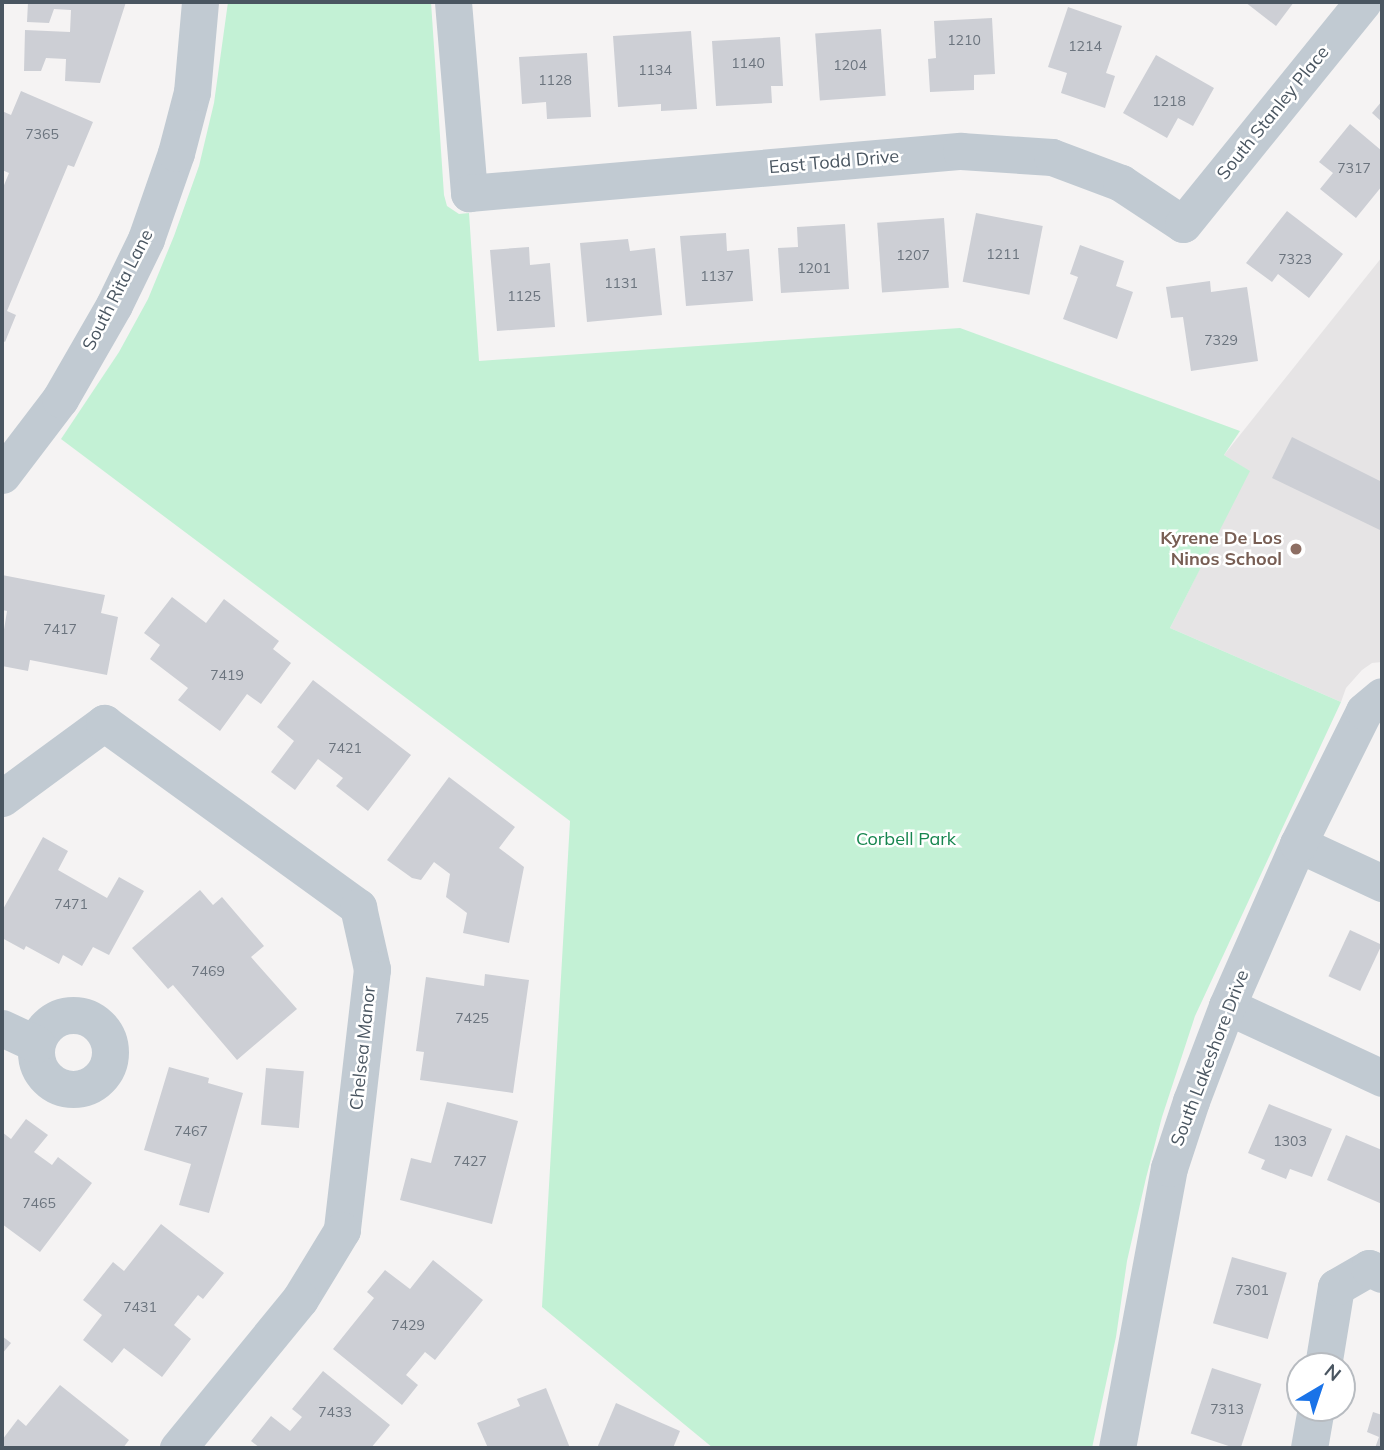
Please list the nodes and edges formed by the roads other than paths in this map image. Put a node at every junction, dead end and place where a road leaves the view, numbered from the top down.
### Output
1 (200, 2) edge
2 (453, 2) edge
3 (1363, 2) edge
4 (1183, 224) joint
5 (4, 469) edge
6 (1381, 696) edge
7 (2, 798) edge
8 (1298, 844) junction
9 (1382, 883) edge
10 (1227, 1006) junction
11 (2, 1028) edge
12 (36, 1044) dead end
13 (1382, 1078) edge
14 (1382, 1274) edge
15 (1325, 1352) edge
16 (1314, 1422) edge
17 (178, 1448) edge
18 (1117, 1448) edge
19 (1309, 1448) edge

1 - 5 street, South Rita Lane
2 - 4 street, East Todd Drive
3 - 4 street, South Stanley Place
6 - 8 street, South Lakeshore Drive
7 - 17 street, Chelsea Manor
8 - 9 street
8 - 10 street, South Lakeshore Drive
10 - 13 street
10 - 18 street, South Lakeshore Drive
11 - 12 street
14 - 15 street
16 - 19 street

